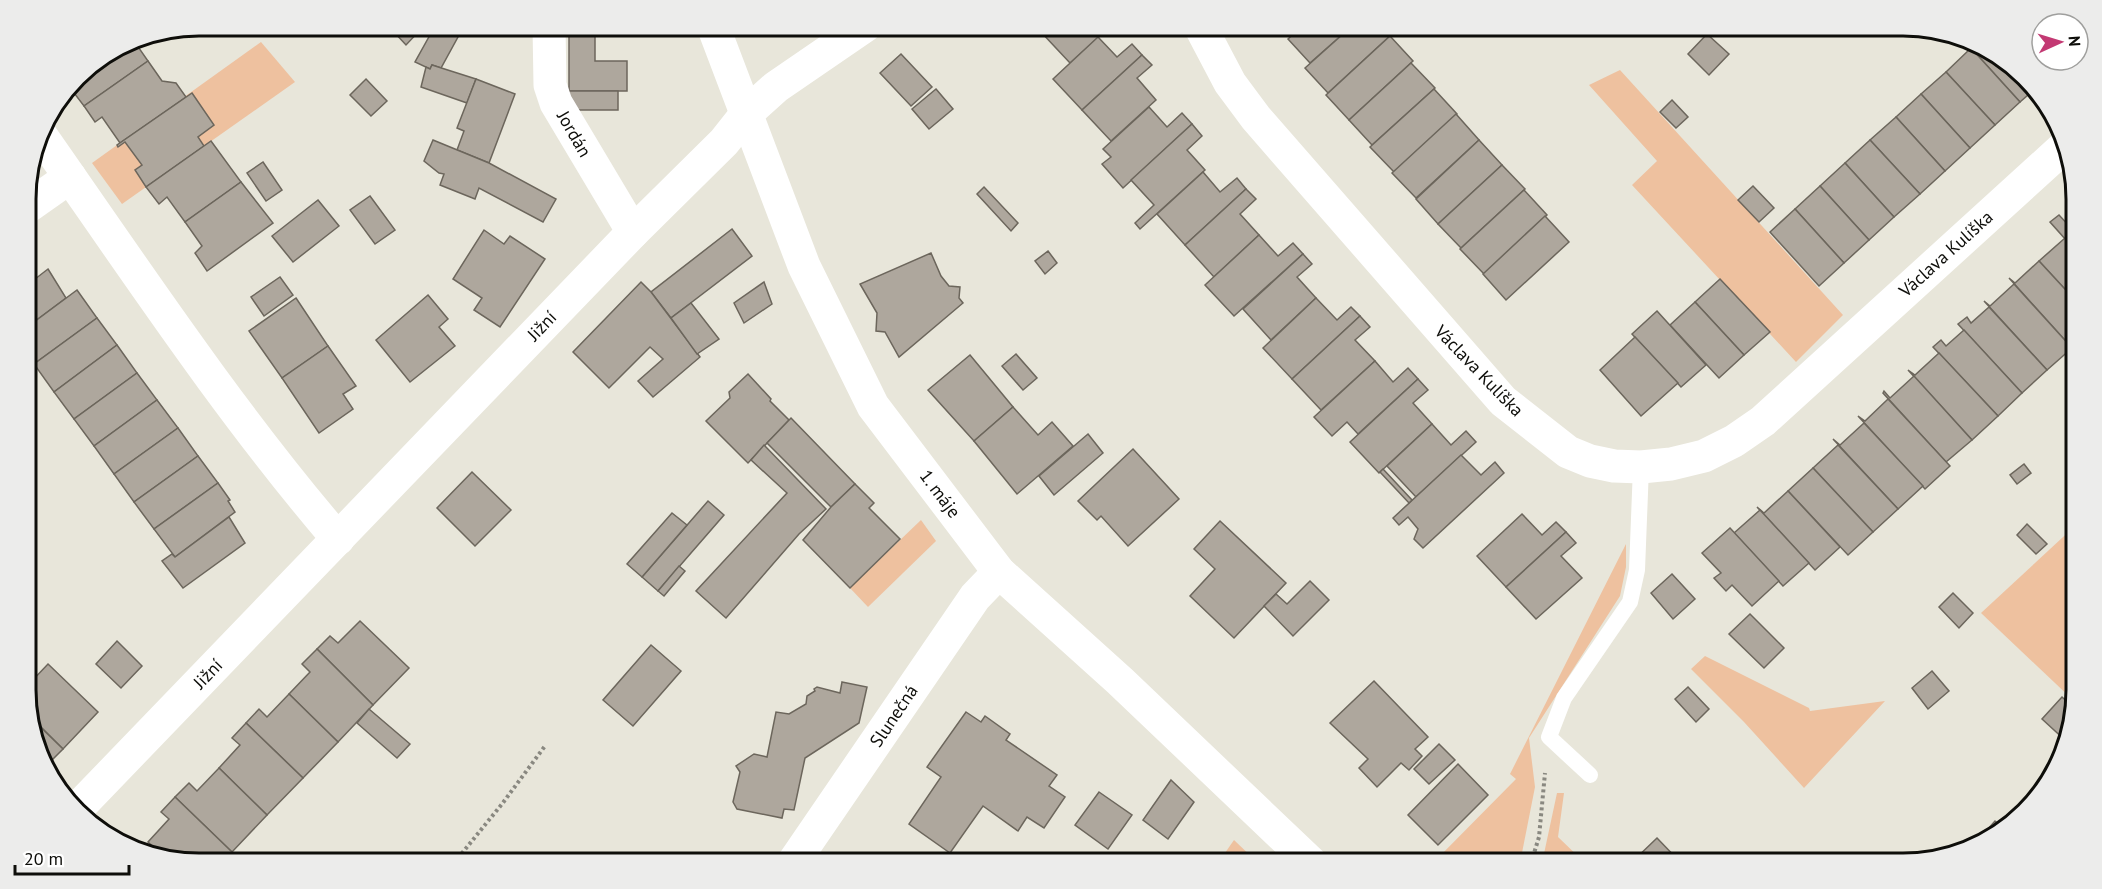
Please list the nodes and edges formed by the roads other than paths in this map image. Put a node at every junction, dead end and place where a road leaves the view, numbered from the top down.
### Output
1 (549, 36) edge
2 (717, 36) edge
3 (850, 36) edge
4 (1205, 36) edge
5 (747, 113) junction
6 (46, 143) edge
7 (2058, 151) edge
8 (70, 177) junction
9 (36, 201) edge
10 (633, 232) junction
11 (1641, 467) junction
12 (338, 539) junction
13 (999, 572) junction
14 (1590, 775) dead end
15 (83, 803) edge
16 (800, 853) edge
17 (1298, 853) edge

1 - 10 street, Jordán
2 - 5 street, 1. máje
3 - 5 street, Jižní
4 - 11 street, Václava Kulíška
5 - 10 street, Jižní
5 - 13 street, 1. máje
6 - 8 street
7 - 11 street, Václava Kulíška
8 - 9 street
8 - 12 street
10 - 12 street, Jižní
11 - 14 lane
12 - 15 street, Jižní
13 - 16 street, Slunečná
13 - 17 street, 1. máje

